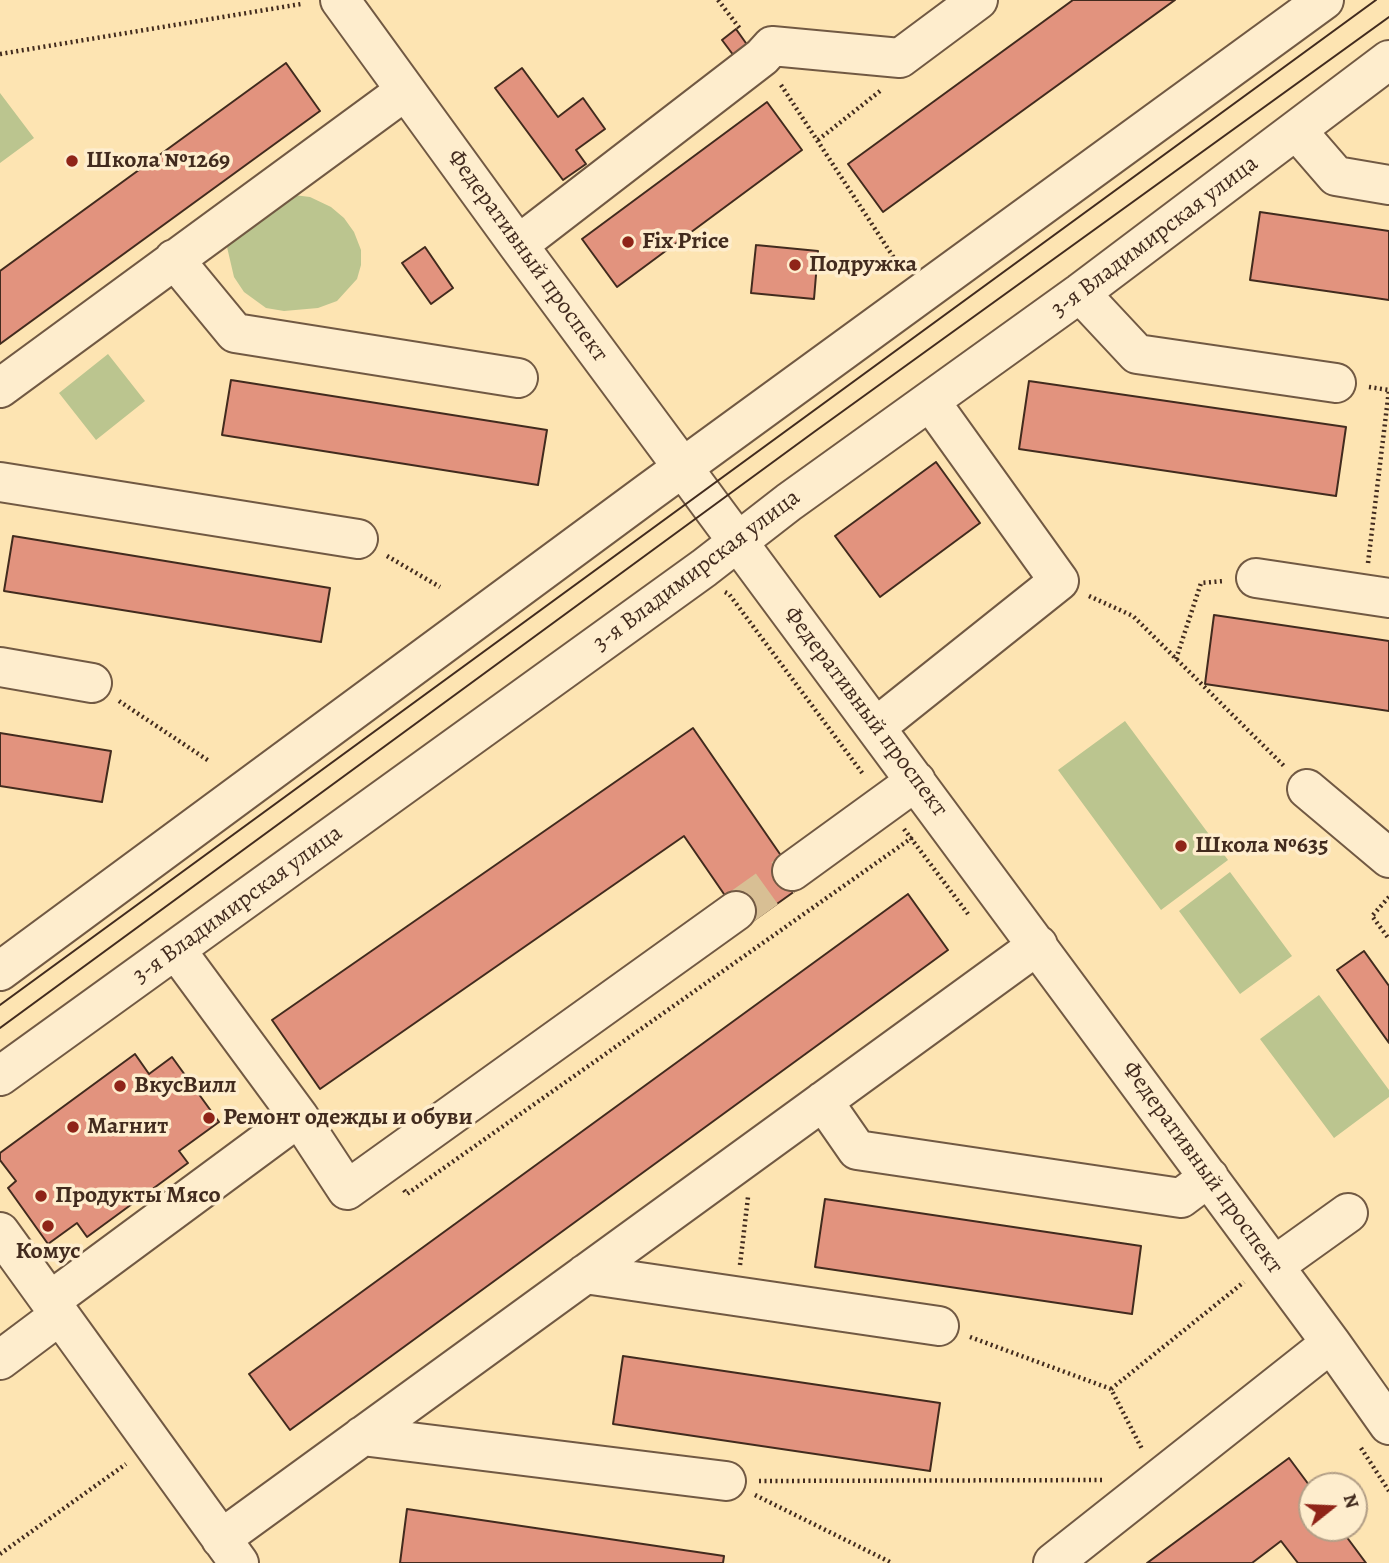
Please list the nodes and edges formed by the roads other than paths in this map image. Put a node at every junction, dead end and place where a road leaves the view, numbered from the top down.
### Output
1 (340, 0) edge
2 (978, 0) edge
3 (1324, 0) edge
4 (1389, 60) edge
5 (405, 91) junction
6 (1297, 131) junction
7 (1389, 185) edge
8 (518, 245) junction
9 (174, 259) junction
10 (1080, 293) junction
11 (518, 378) dead end
12 (1336, 383) dead end
13 (0, 387) edge
14 (930, 401) junction
15 (683, 468) junction
16 (0, 482) edge
17 (358, 539) road end
18 (738, 541) junction
19 (1256, 578) road end
20 (1377, 596) edge
21 (0, 667) edge
22 (92, 683) road end
23 (876, 727) junction
24 (916, 781) junction
25 (1307, 789) road end
26 (1389, 858) edge
27 (792, 871) tunnel mouth
28 (736, 911) tunnel mouth
29 (1038, 945) junction
30 (176, 950) junction
31 (0, 971) edge
32 (0, 1076) edge
33 (823, 1101) junction
34 (299, 1118) junction
35 (1209, 1177) junction
36 (1348, 1213) dead end
37 (0, 1232) edge
38 (1259, 1273) junction
39 (585, 1274) junction
40 (55, 1308) junction
41 (939, 1326) road end
42 (1331, 1343) junction
43 (0, 1360) edge
44 (1389, 1425) edge
45 (362, 1436) junction
46 (726, 1481) road end
47 (230, 1551) edge
48 (1053, 1563) edge

1 - 5 street, Федеративный проспект
2 - 8 street
3 - 15 street
4 - 6 street, 3-я Владимирская улица
5 - 8 street, Федеративный проспект
5 - 9 street
6 - 7 street
6 - 10 street, 3-я Владимирская улица
8 - 15 street, Федеративный проспект
9 - 11 street
9 - 13 street
10 - 12 street
10 - 14 street, 3-я Владимирская улица
14 - 18 street, 3-я Владимирская улица
14 - 23 street
15 - 18 street, Федеративный проспект
15 - 31 street
16 - 17 street
18 - 23 street, Федеративный проспект
18 - 30 street, 3-я Владимирская улица
19 - 20 street
21 - 22 street
23 - 24 street, Федеративный проспект
24 - 27 street
24 - 29 street, Федеративный проспект
25 - 26 street
28 - 34 street
29 - 33 street
29 - 35 street, Федеративный проспект
30 - 32 street, 3-я Владимирская улица
30 - 34 street
33 - 35 street
33 - 39 street
34 - 40 street
35 - 38 street, Федеративный проспект
36 - 38 street
37 - 40 street
38 - 42 street, Федеративный проспект
39 - 41 street
39 - 45 street
40 - 43 street
40 - 47 street
42 - 44 street, Федеративный проспект
42 - 48 street
45 - 46 street
45 - 47 street

